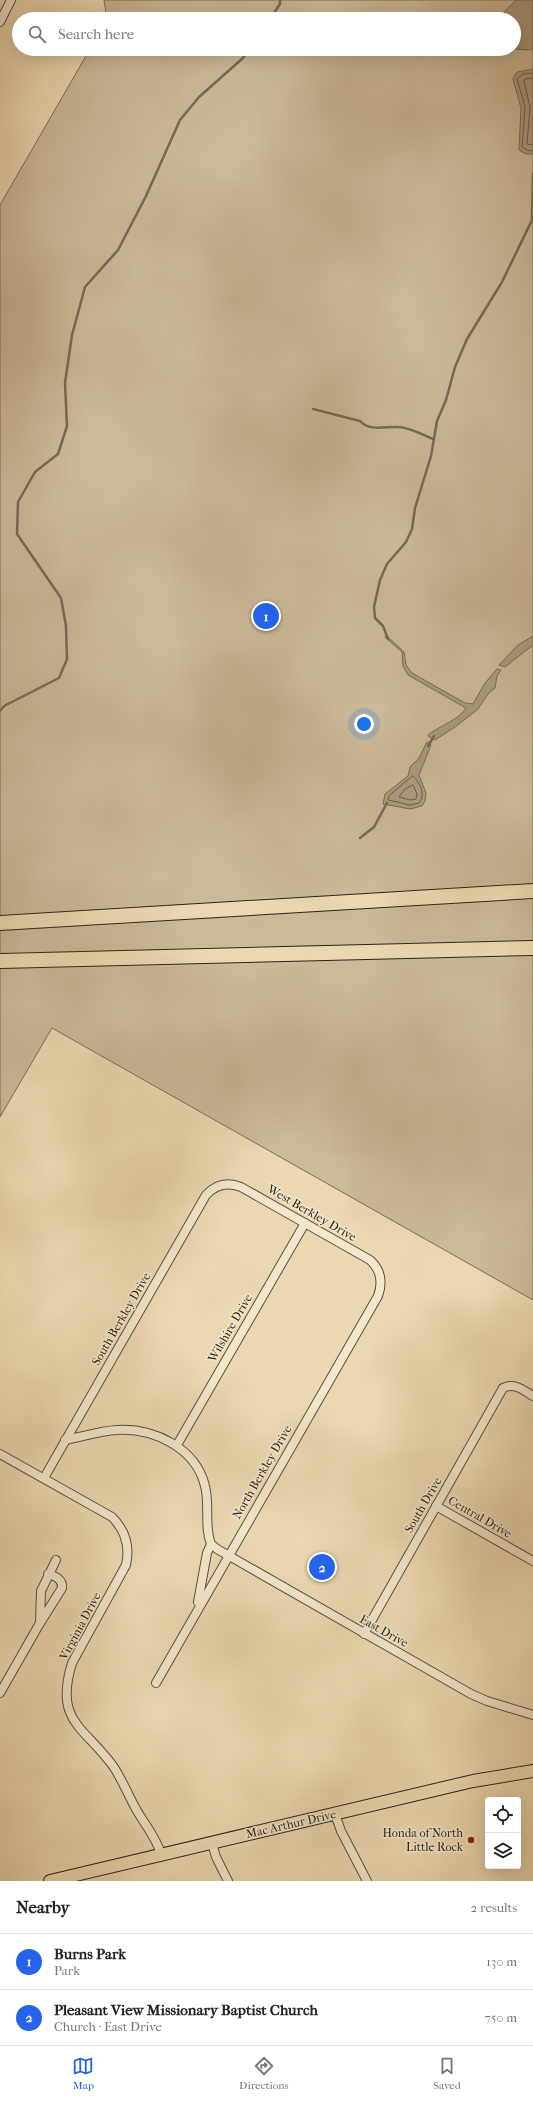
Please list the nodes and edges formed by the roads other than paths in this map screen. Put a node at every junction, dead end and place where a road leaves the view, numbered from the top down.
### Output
1 (11, 0) edge
2 (0, 22) edge
3 (533, 890) edge
4 (0, 923) edge
5 (533, 948) edge
6 (0, 962) edge
7 (229, 1184) joint
8 (305, 1223) junction
9 (378, 1271) joint
10 (533, 1396) edge
11 (65, 1440) junction
12 (177, 1446) junction
13 (0, 1454) edge
14 (44, 1478) junction
15 (436, 1506) junction
16 (211, 1544) junction
17 (228, 1556) junction
18 (56, 1560) dead end
19 (533, 1561) edge
20 (48, 1574) junction
21 (196, 1613) junction
22 (40, 1623) junction
23 (364, 1634) junction
24 (156, 1683) dead end
25 (0, 1693) edge
26 (533, 1715) edge
27 (533, 1771) edge
28 (336, 1814) junction
29 (212, 1843) junction
30 (161, 1854) junction
31 (63, 1880) edge
32 (228, 1881) edge
33 (367, 1881) edge

1 - 2 street
3 - 4 highway
5 - 6 highway
7 - 8 street, West Berkley Drive
7 - 11 street, South Berkley Drive
8 - 9 street, West Berkley Drive
8 - 12 street, Wilshire Drive
9 - 17 street, North Berkley Drive
10 - 15 street, South Drive
11 - 12 street
11 - 14 street, South Berkley Drive
12 - 16 street
13 - 14 street, Virginia Drive
14 - 30 street, Virginia Drive
15 - 19 street, Central Drive
15 - 23 street, South Drive
16 - 17 street, East Drive
16 - 21 street
17 - 21 street, North Berkley Drive
17 - 23 street, East Drive
18 - 20 street
20 - 22 street
20 - 22 street
21 - 24 street, North Berkley Drive
22 - 25 street
23 - 26 street, East Drive
27 - 28 main road, Mac Arthur Drive
28 - 29 main road, Mac Arthur Drive
28 - 33 street
29 - 30 main road, Mac Arthur Drive
29 - 32 street
30 - 31 main road, Mac Arthur Drive

